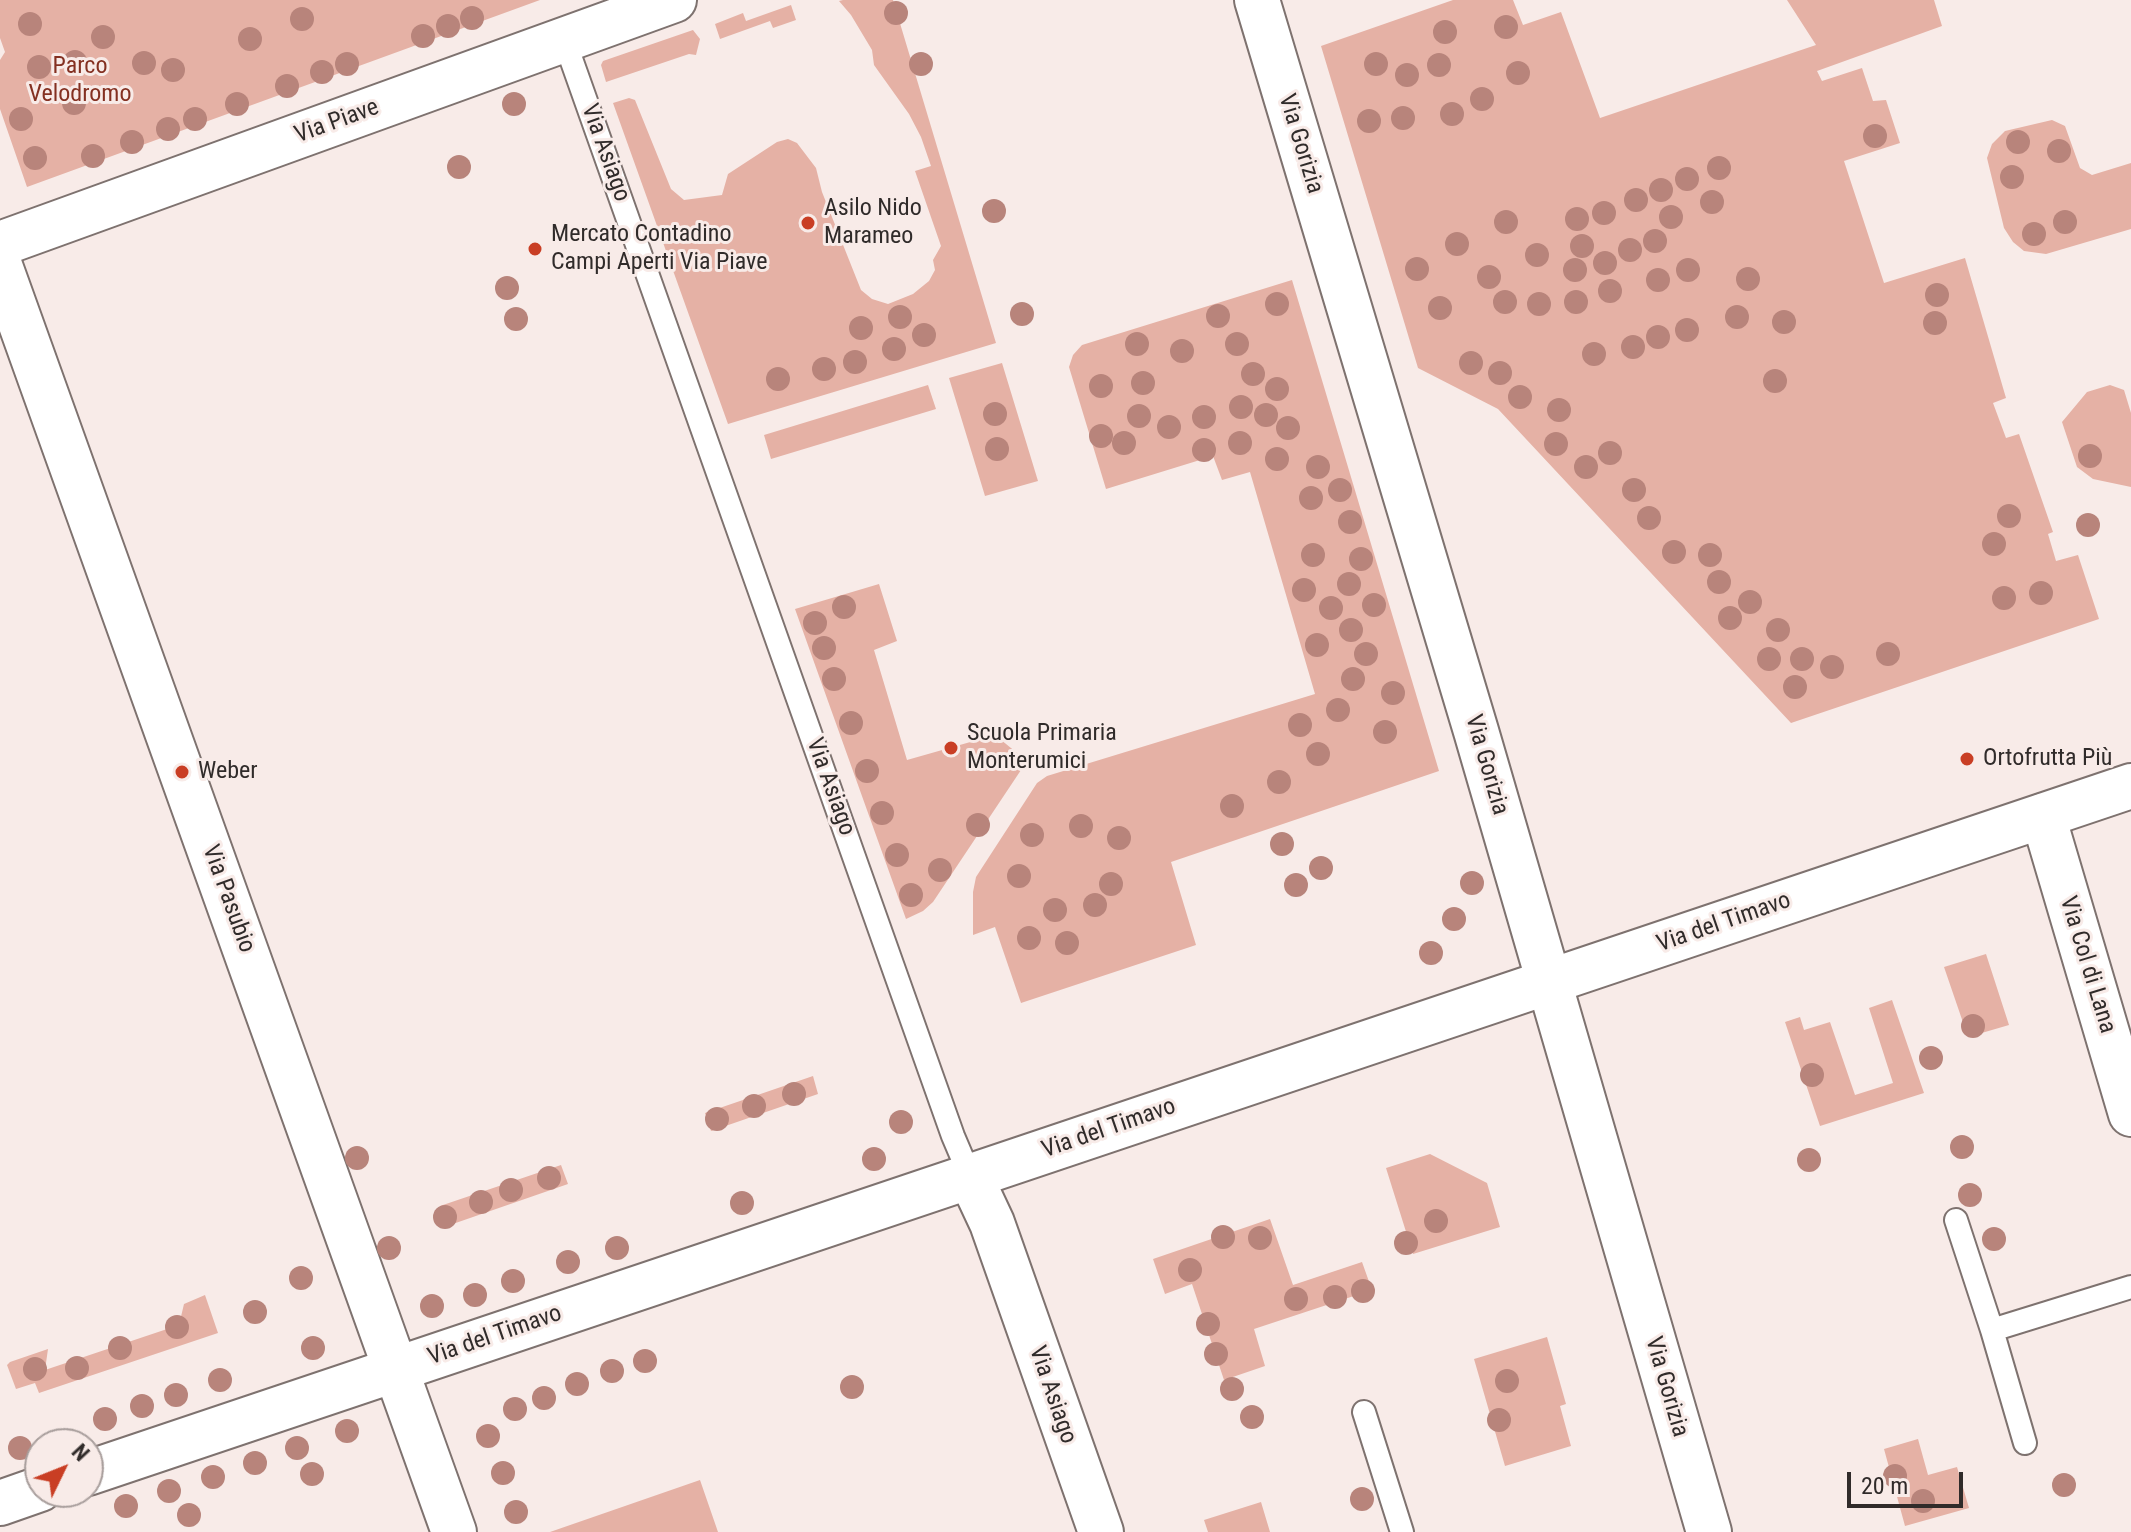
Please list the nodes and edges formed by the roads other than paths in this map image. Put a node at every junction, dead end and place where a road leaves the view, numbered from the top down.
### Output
1 (674, 0) edge
2 (1257, 0) edge
3 (564, 39) junction
4 (0, 244) edge
5 (0, 266) edge
6 (2131, 786) edge
7 (2043, 816) junction
8 (1548, 981) junction
9 (2131, 1114) edge
10 (970, 1176) junction
11 (1956, 1220) dead end
12 (2131, 1287) edge
13 (1992, 1330) junction
14 (397, 1369) junction
15 (1364, 1412) dead end
16 (2025, 1443) dead end
17 (104, 1468) edge
18 (24, 1495) edge
19 (0, 1503) edge
20 (454, 1532) edge
21 (1101, 1532) edge
22 (1402, 1532) edge
23 (1709, 1532) edge

1 - 3 street, Via Piave
2 - 8 street, Via Gorizia
3 - 4 street, Via Piave
3 - 10 lane, Via Asiago
5 - 14 street, Via Pasubio
6 - 7 street, Via del Timavo
7 - 8 street, Via del Timavo
7 - 9 street, Via Col di Lana
8 - 10 street, Via del Timavo
8 - 23 street, Via Gorizia
10 - 14 street, Via del Timavo
10 - 21 street, Via Asiago
11 - 13 lane
12 - 13 lane
13 - 16 lane
14 - 17 street, Via del Timavo
14 - 20 street, Via Pasubio
15 - 22 lane
18 - 19 street

